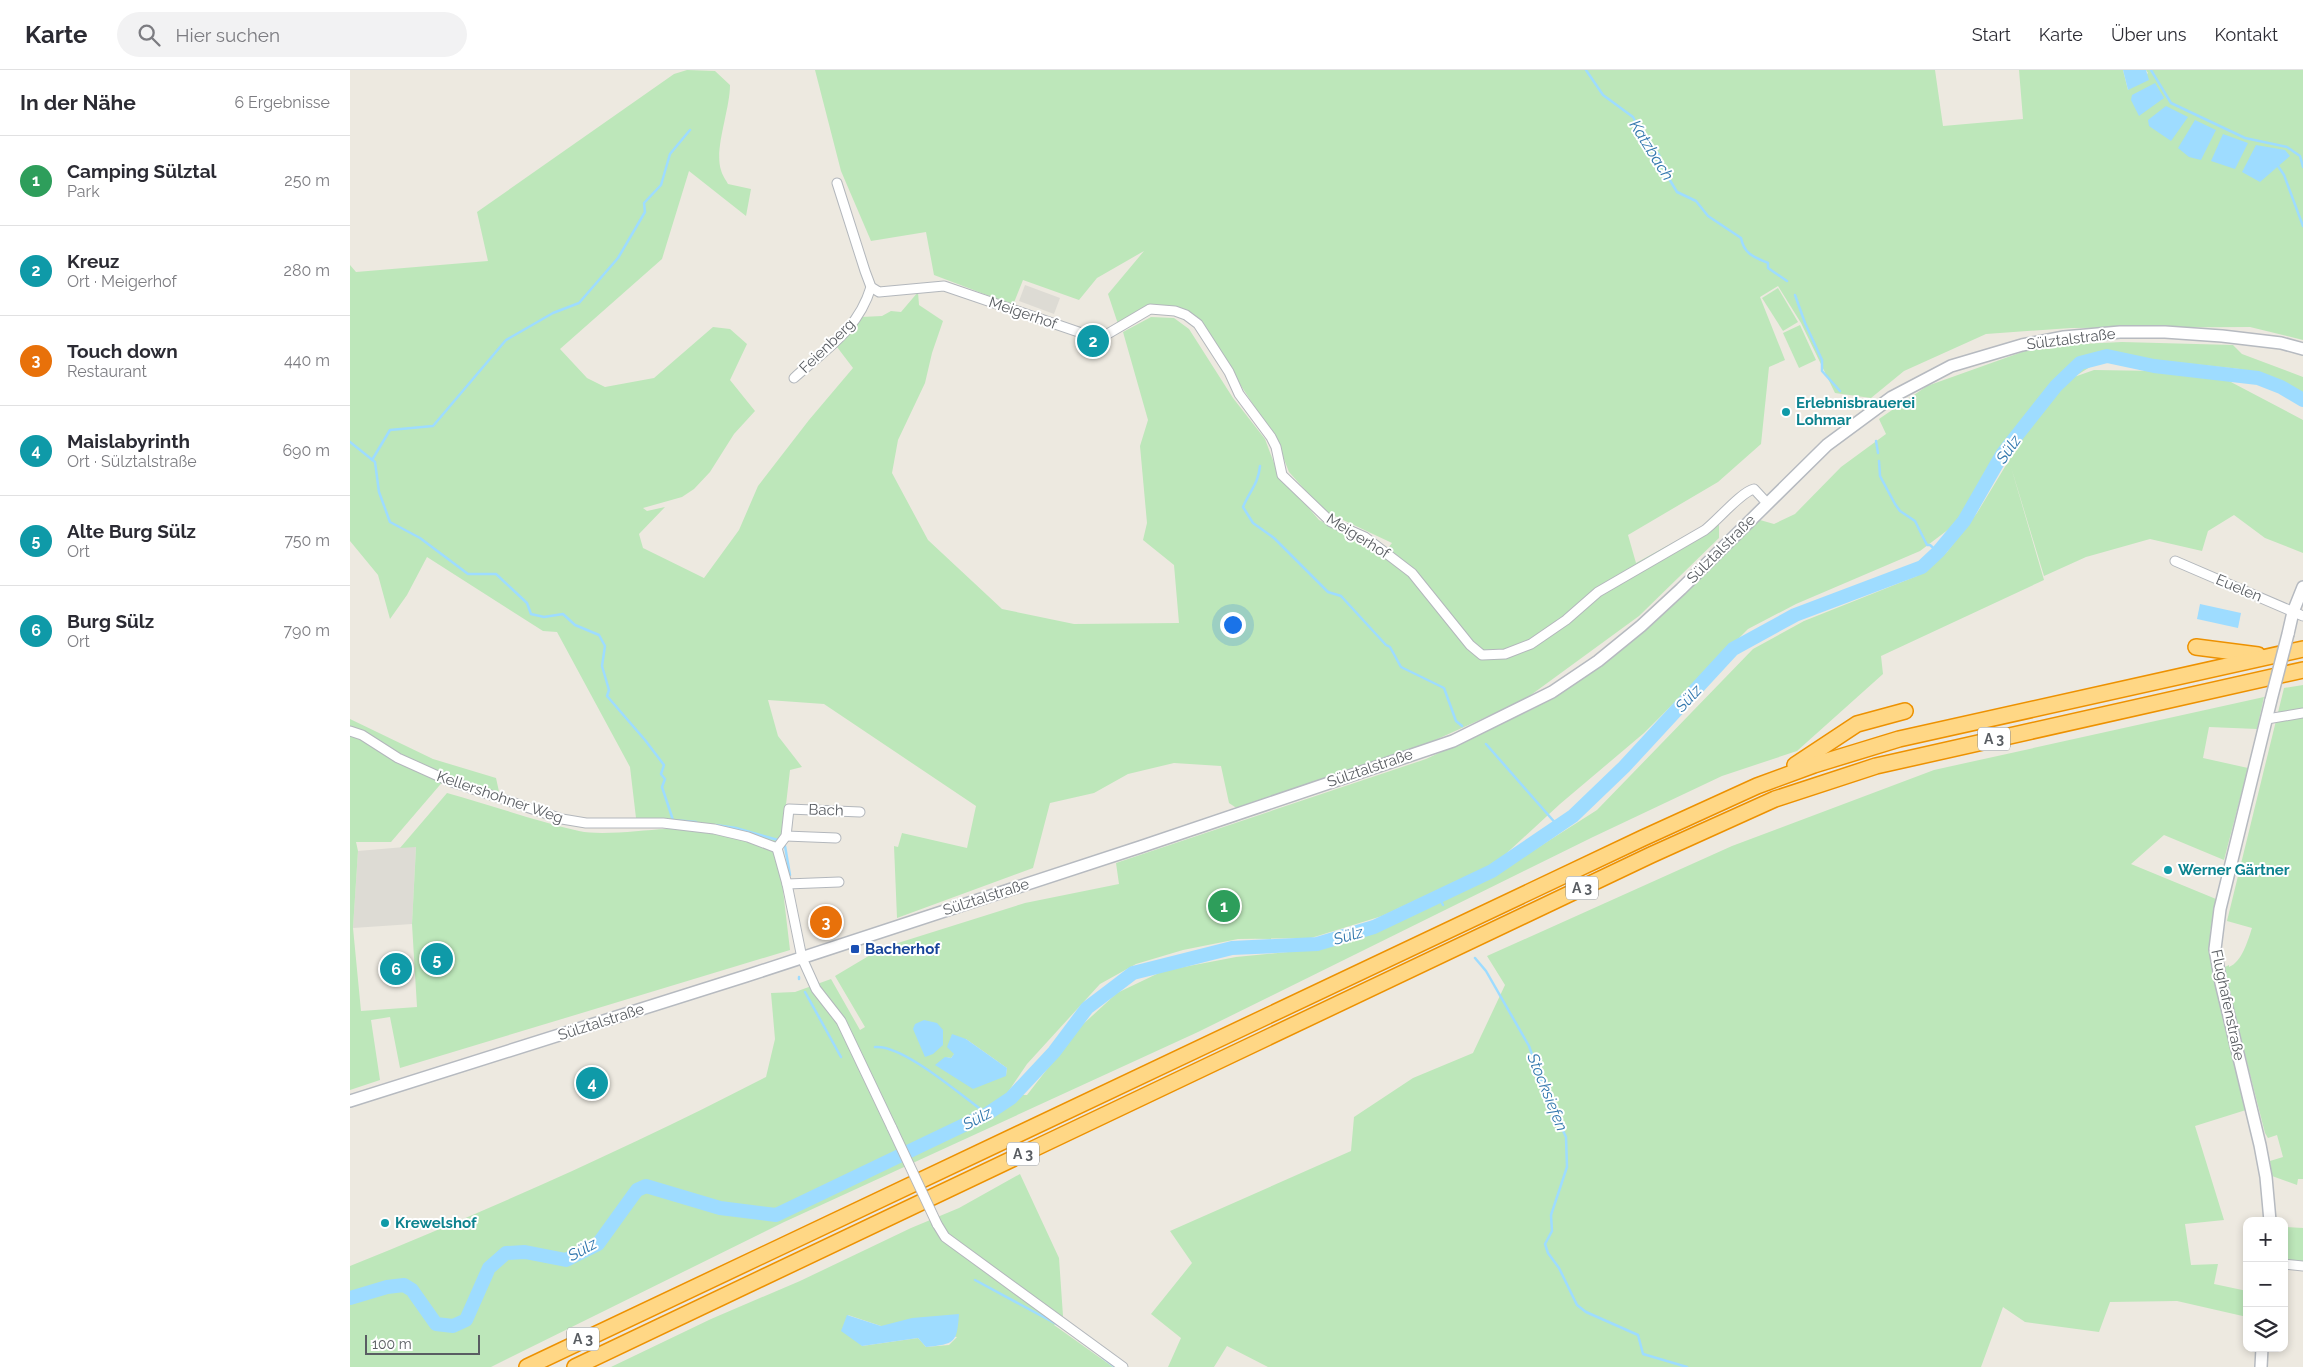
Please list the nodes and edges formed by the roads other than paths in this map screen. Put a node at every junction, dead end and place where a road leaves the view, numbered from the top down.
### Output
1 (837, 183) dead end
2 (871, 287) junction
3 (2303, 349) edge
4 (794, 378) dead end
5 (1767, 503) junction
6 (2175, 561) dead end
7 (2303, 587) edge
8 (2298, 614) edge
9 (2196, 647) dead end
10 (2303, 649) edge
11 (2270, 656) junction
12 (2303, 670) edge
13 (1904, 711) dead end
14 (2303, 713) edge
15 (2267, 719) junction
16 (350, 731) edge
17 (1757, 786) junction
18 (860, 812) dead end
19 (786, 836) junction
20 (836, 838) dead end
21 (777, 848) junction
22 (839, 882) dead end
23 (787, 884) junction
24 (802, 958) junction
25 (350, 1101) edge
26 (2270, 1217) edge
27 (2288, 1264) edge
28 (2303, 1266) edge
29 (2262, 1352) edge
30 (527, 1367) edge
31 (575, 1367) edge
32 (1123, 1367) edge
33 (2260, 1367) edge

1 - 2 street
2 - 4 street, Feienberg
2 - 5 street, Meigerhof
3 - 5 main road, Sülztalstraße
5 - 24 main road, Sülztalstraße
6 - 8 street, Euelen
7 - 8 main road, Flughafenstraße
8 - 15 main road, Flughafenstraße, bridge
9 - 11 highway
10 - 11 highway, A 3
11 - 17 highway, A 3
12 - 31 highway, A 3
13 - 17 highway
14 - 15 street
15 - 26 main road, Flughafenstraße
16 - 21 street, Kellershohner Weg
17 - 30 highway, A 3
18 - 19 street, Bach
19 - 20 street, Bach
19 - 21 street
21 - 23 street
22 - 23 street
23 - 24 street
24 - 25 main road, Sülztalstraße
24 - 32 street, bridge
27 - 28 street
29 - 33 main road

